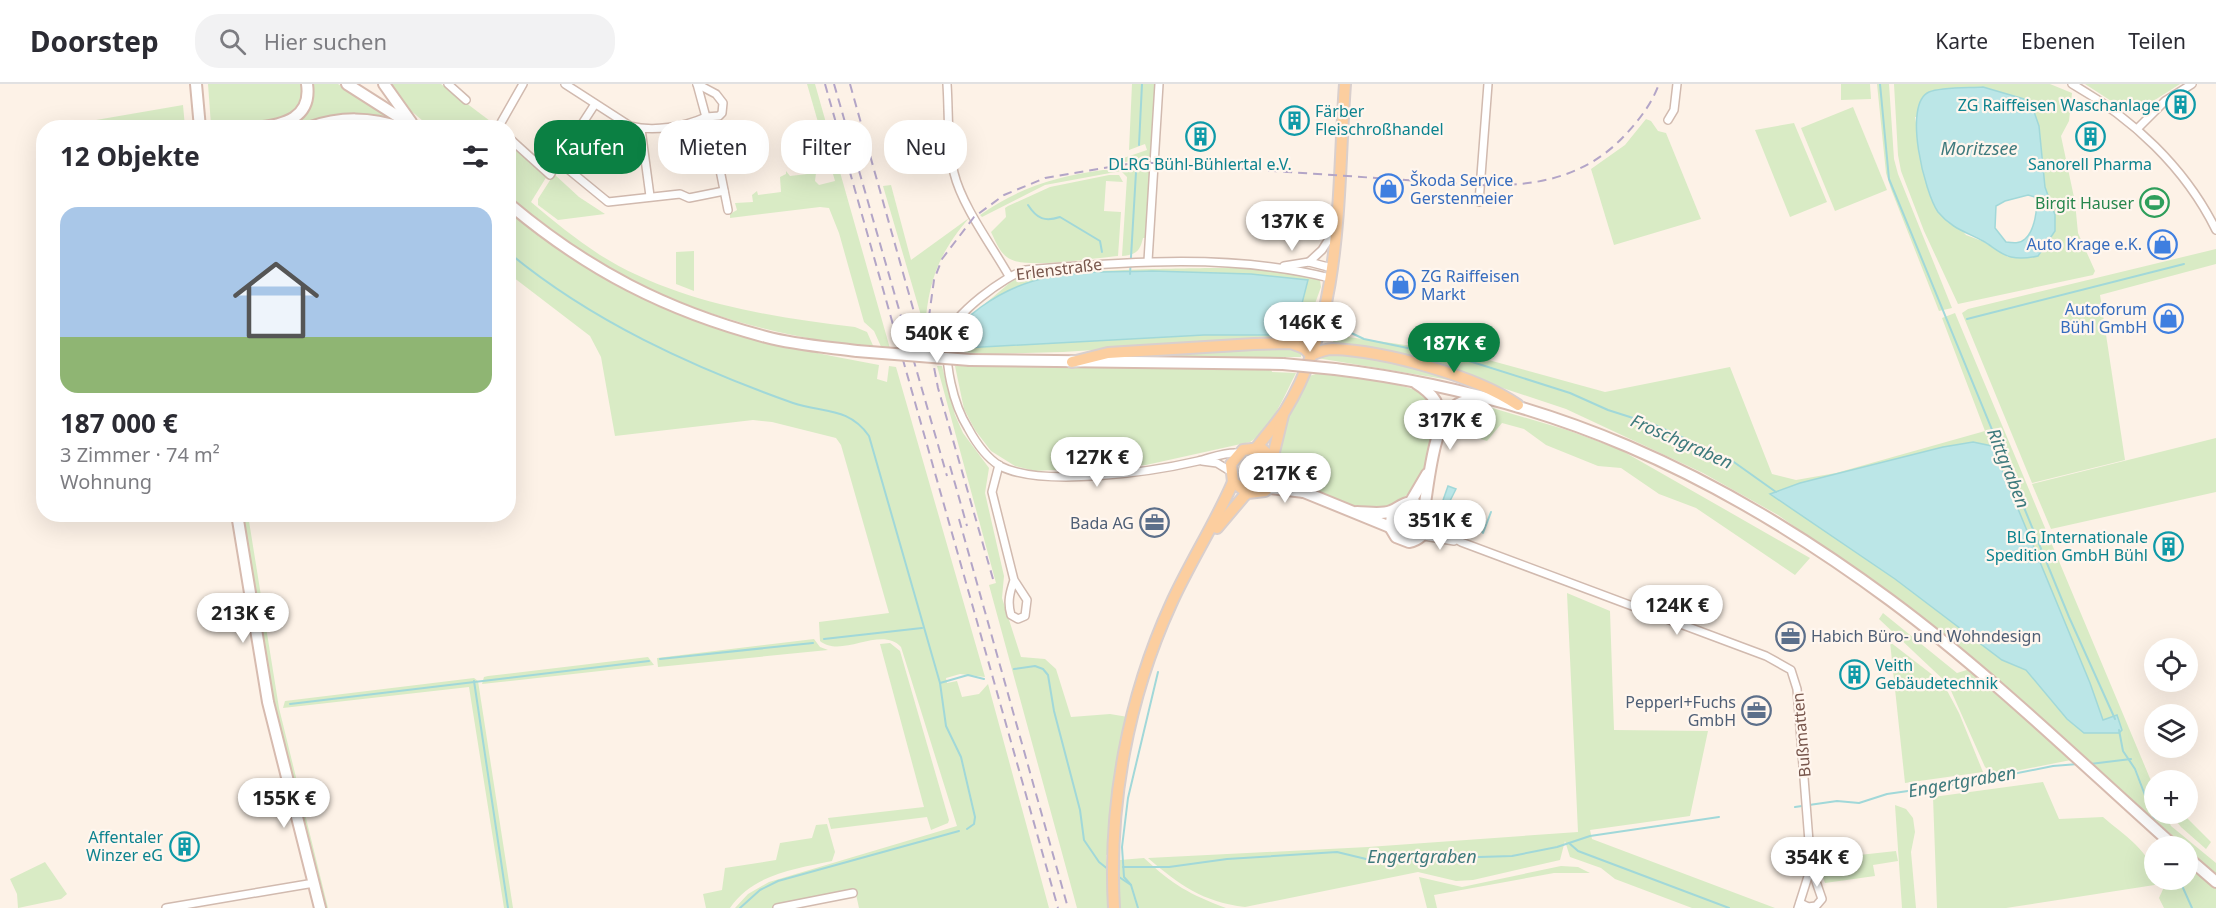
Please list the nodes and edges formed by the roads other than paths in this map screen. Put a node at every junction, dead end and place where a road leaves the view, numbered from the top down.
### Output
1 (196, 84) edge
2 (307, 84) edge
3 (347, 84) edge
4 (384, 84) edge
5 (448, 84) edge
6 (523, 84) edge
7 (564, 84) edge
8 (697, 84) edge
9 (947, 84) edge
10 (1159, 84) edge
11 (1345, 84) edge
12 (1488, 84) edge
13 (1677, 84) edge
14 (2072, 84) edge
15 (2192, 84) edge
16 (466, 100) dead end
17 (595, 104) junction
18 (706, 117) junction
19 (199, 120) edge
20 (290, 120) edge
21 (341, 120) edge
22 (379, 120) edge
23 (401, 120) edge
24 (407, 120) edge
25 (503, 120) edge
26 (585, 120) edge
27 (620, 120) edge
28 (1668, 120) dead end
29 (646, 128) edge
30 (2137, 129) junction
31 (516, 144) edge
32 (534, 161) edge
33 (646, 166) edge
34 (574, 174) edge
35 (724, 191) junction
36 (650, 196) junction
37 (1479, 202) dead end
38 (516, 210) edge
39 (728, 210) dead end
40 (1335, 229) junction
41 (2216, 230) edge
42 (1148, 261) junction
43 (1309, 262) junction
44 (1278, 267) junction
45 (1331, 273) junction
46 (1009, 276) junction
47 (1320, 326) junction
48 (1291, 343) junction
49 (1331, 349) junction
50 (1311, 355) junction
51 (1072, 363) junction
52 (1413, 380) junction
53 (1487, 397) junction
54 (1518, 405) junction
55 (1284, 412) junction
56 (1441, 426) junction
57 (1257, 447) junction
58 (1238, 453) junction
59 (1273, 456) junction
60 (1199, 461) junction
61 (999, 465) junction
62 (1430, 469) junction
63 (1277, 470) junction
64 (1232, 476) junction
65 (1270, 488) junction
66 (1304, 492) junction
67 (1248, 493) junction
68 (1410, 503) junction
69 (1424, 509) junction
70 (1393, 511) junction
71 (1357, 512) junction
72 (238, 522) edge
73 (1429, 524) junction
74 (1390, 527) junction
75 (1424, 536) junction
76 (1461, 542) junction
77 (1200, 549) junction
78 (1014, 580) junction
79 (2163, 836) edge
80 (2198, 866) edge
81 (1811, 867) junction
82 (2216, 882) edge
83 (314, 883) junction
84 (853, 892) dead end
85 (1799, 905) edge
86 (166, 908) edge
87 (320, 908) edge
88 (777, 908) edge
89 (1114, 908) edge

1 - 19 main road
2 - 20 main road
3 - 23 main road
4 - 24 main road
5 - 16 street
6 - 25 street
7 - 17 street
8 - 18 street
8 - 18 street
9 - 46 street, Erlenstraße
10 - 42 street
11 - 40 main road
12 - 37 street
13 - 28 street
14 - 30 street
15 - 30 street
17 - 26 street
17 - 27 street
18 - 29 street
18 - 35 street
21 - 22 main road
30 - 41 street
31 - 32 street
33 - 36 street
34 - 36 street
35 - 36 street
35 - 39 street
38 - 51 main road, bridge
40 - 43 street
40 - 45 main road
42 - 44 street, Erlenstraße
42 - 46 street, Erlenstraße
43 - 44 street, Erlenstraße
43 - 45 street, Erlenstraße
44 - 45 street, Erlenstraße
45 - 47 main road
46 - 61 street
47 - 48 main road
47 - 49 main road
47 - 50 main road
48 - 50 main road
48 - 51 main road
49 - 50 main road
49 - 54 main road
50 - 55 main road
51 - 52 main road, bridge
52 - 53 main road
52 - 56 main road
53 - 54 main road
53 - 56 main road
54 - 79 main road
55 - 57 main road
55 - 59 main road
56 - 62 main road
57 - 58 main road
57 - 59 main road
58 - 60 street
58 - 64 main road
59 - 63 main road
60 - 61 street
60 - 64 street
61 - 78 street
62 - 68 main road
62 - 69 main road
63 - 65 main road
63 - 66 main road
64 - 67 main road
64 - 77 main road
65 - 66 main road
65 - 67 main road
66 - 71 main road
67 - 77 main road
68 - 69 main road
68 - 70 main road
69 - 73 main road
70 - 71 main road
70 - 74 main road
71 - 74 main road
72 - 83 main road
73 - 75 main road
73 - 76 street, Bußmatten
74 - 75 main road
75 - 76 street, Bußmatten
76 - 81 street, Bußmatten
77 - 89 main road
78 - 78 street
80 - 82 main road
81 - 85 street, Bußmatten
81 - 85 street, Bußmatten
83 - 86 street
83 - 87 main road
84 - 88 street

